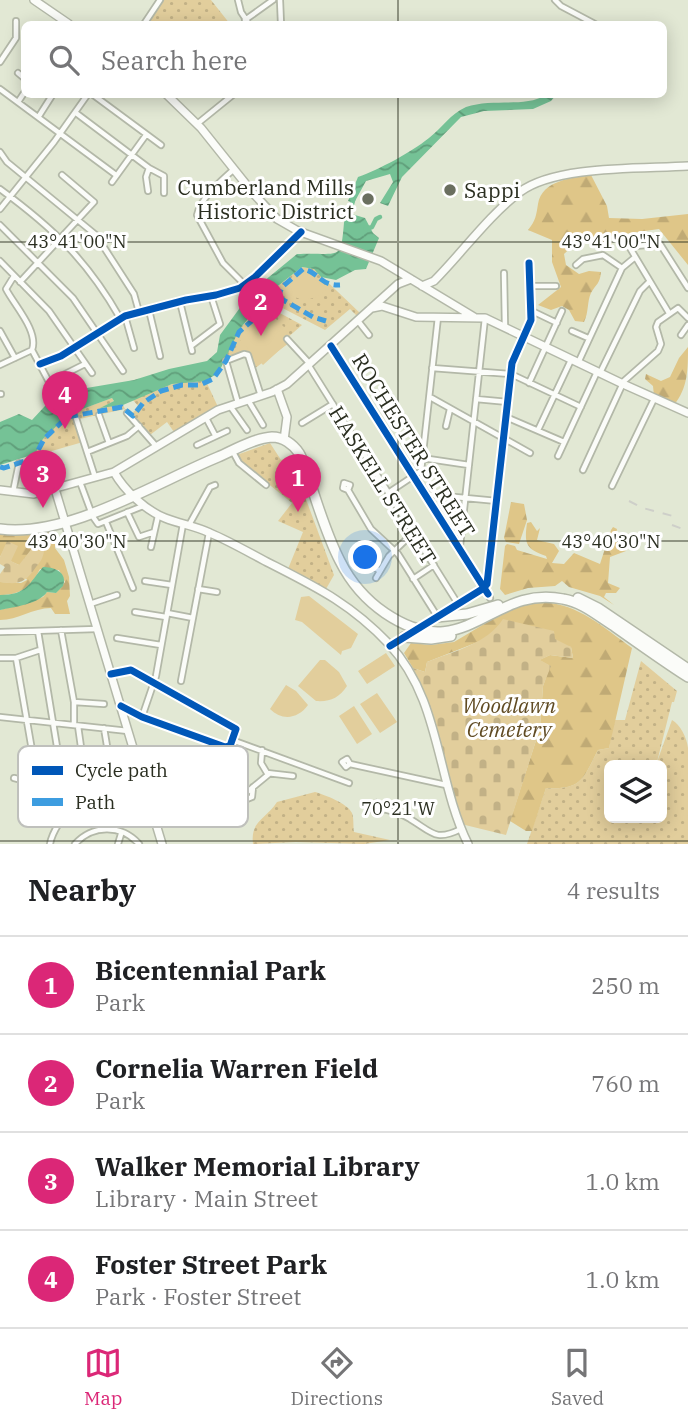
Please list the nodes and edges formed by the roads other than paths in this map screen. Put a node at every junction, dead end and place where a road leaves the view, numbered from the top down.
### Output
1 (34, 0) edge
2 (160, 0) edge
3 (238, 0) edge
4 (272, 0) edge
5 (280, 0) edge
6 (555, 0) edge
7 (16, 21) dead end
8 (65, 21) edge
9 (146, 21) edge
10 (247, 21) edge
11 (248, 21) edge
12 (281, 21) edge
13 (589, 21) edge
14 (0, 61) edge
15 (18, 73) dead end
16 (21, 76) edge
17 (0, 89) edge
18 (21, 98) edge
19 (50, 98) edge
20 (87, 98) edge
21 (95, 98) edge
22 (170, 98) edge
23 (229, 98) edge
24 (19, 102) junction
25 (76, 113) junction
26 (38, 116) junction
27 (197, 124) junction
28 (61, 133) junction
29 (146, 135) junction
30 (160, 145) dead end
31 (0, 152) edge
32 (131, 155) junction
33 (688, 166) edge
34 (149, 168) junction
35 (234, 169) junction
36 (62, 175) dead end
37 (116, 175) junction
38 (26, 177) junction
39 (111, 182) dead end
40 (0, 189) edge
41 (148, 191) dead end
42 (164, 193) dead end
43 (10, 196) junction
44 (0, 209) edge
45 (79, 219) junction
46 (0, 226) edge
47 (301, 232) junction
48 (62, 238) junction
49 (634, 258) junction
50 (0, 261) edge
51 (38, 263) junction
52 (529, 263) dead end
53 (576, 265) dead end
54 (622, 268) junction
55 (395, 270) junction
56 (504, 273) dead end
57 (15, 276) junction
58 (411, 279) junction
59 (434, 281) junction
60 (20, 282) junction
61 (649, 282) junction
62 (398, 284) junction
63 (245, 285) junction
64 (421, 286) junction
65 (530, 286) junction
66 (556, 286) dead end
67 (688, 288) edge
68 (434, 294) junction
69 (211, 296) junction
70 (180, 302) junction
71 (383, 302) junction
72 (149, 310) junction
73 (460, 310) junction
74 (562, 310) dead end
75 (139, 312) junction
76 (533, 312) junction
77 (670, 313) junction
78 (122, 317) junction
79 (438, 317) junction
80 (455, 317) junction
81 (474, 317) junction
82 (485, 318) junction
83 (688, 318) edge
84 (358, 321) junction
85 (557, 323) junction
86 (688, 325) edge
87 (505, 328) junction
88 (0, 331) edge
89 (572, 331) dead end
90 (97, 332) junction
91 (369, 335) dead end
92 (681, 335) dead end
93 (523, 337) junction
94 (588, 338) junction
95 (287, 339) dead end
96 (331, 346) junction
97 (74, 348) junction
98 (134, 348) dead end
99 (546, 348) junction
100 (32, 350) junction
101 (160, 356) dead end
102 (15, 358) junction
103 (574, 361) junction
104 (85, 364) junction
105 (0, 365) edge
106 (40, 365) junction
107 (310, 365) junction
108 (432, 368) junction
109 (123, 371) dead end
110 (479, 372) junction
111 (598, 372) junction
112 (92, 373) dead end
113 (511, 374) junction
114 (529, 383) junction
115 (622, 384) junction
116 (277, 389) junction
117 (555, 395) junction
118 (261, 396) junction
119 (429, 397) junction
120 (476, 399) junction
121 (654, 399) junction
122 (247, 400) junction
123 (508, 402) junction
124 (234, 404) junction
125 (333, 404) junction
126 (581, 407) junction
127 (450, 409) junction
128 (127, 413) dead end
129 (688, 413) edge
130 (99, 415) dead end
131 (506, 417) junction
132 (76, 418) dead end
133 (206, 418) junction
134 (474, 421) junction
135 (302, 423) dead end
136 (262, 425) dead end
137 (139, 426) junction
138 (446, 426) dead end
139 (227, 430) dead end
140 (247, 430) dead end
141 (538, 430) junction
142 (215, 436) junction
143 (285, 438) junction
144 (504, 438) junction
145 (564, 442) junction
146 (109, 443) junction
147 (197, 445) dead end
148 (157, 447) junction
149 (233, 449) junction
150 (88, 452) junction
151 (530, 453) dead end
152 (558, 456) dead end
153 (422, 458) junction
154 (19, 463) dead end
155 (469, 465) junction
156 (583, 470) dead end
157 (114, 472) junction
158 (95, 477) junction
159 (413, 478) junction
160 (80, 482) junction
161 (215, 485) dead end
162 (266, 485) dead end
163 (612, 486) dead end
164 (55, 489) junction
165 (0, 490) edge
166 (348, 490) dead end
167 (13, 493) junction
168 (131, 493) junction
169 (388, 493) junction
170 (423, 494) junction
171 (466, 498) junction
172 (497, 501) junction
173 (145, 505) junction
174 (91, 511) junction
175 (127, 512) junction
176 (158, 515) junction
177 (64, 521) junction
178 (106, 522) junction
179 (186, 524) junction
180 (0, 527) edge
181 (154, 532) junction
182 (209, 532) junction
183 (413, 533) junction
184 (151, 547) dead end
185 (458, 549) junction
186 (395, 550) junction
187 (362, 560) dead end
188 (434, 565) junction
189 (380, 571) junction
190 (376, 578) dead end
191 (413, 579) junction
192 (145, 581) dead end
193 (172, 586) junction
194 (134, 588) dead end
195 (484, 588) junction
196 (198, 589) junction
197 (217, 592) dead end
198 (117, 595) dead end
199 (490, 598) dead end
200 (89, 604) junction
201 (498, 605) junction
202 (456, 609) junction
203 (135, 612) dead end
204 (167, 615) junction
205 (193, 618) junction
206 (485, 618) junction
207 (434, 619) junction
208 (97, 629) junction
209 (61, 630) junction
210 (38, 631) junction
211 (0, 632) edge
212 (411, 635) junction
213 (117, 638) dead end
214 (161, 645) junction
215 (390, 646) junction
216 (40, 649) junction
217 (0, 658) edge
218 (16, 658) junction
219 (688, 669) edge
220 (111, 674) junction
221 (688, 677) edge
222 (181, 681) dead end
223 (154, 682) junction
224 (74, 702) junction
225 (104, 704) dead end
226 (121, 706) junction
227 (0, 717) edge
228 (142, 717) junction
229 (27, 720) junction
230 (53, 723) junction
231 (76, 725) junction
232 (104, 729) junction
233 (128, 731) junction
234 (232, 740) junction
235 (31, 746) edge
236 (57, 746) edge
237 (80, 746) edge
238 (107, 746) edge
239 (133, 746) edge
240 (222, 746) edge
241 (229, 746) edge
242 (262, 750) junction
243 (350, 764) dead end
244 (269, 775) junction
245 (293, 776) dead end
246 (14, 778) dead end
247 (18, 779) edge
248 (349, 783) dead end
249 (447, 786) junction
250 (253, 787) dead end
251 (378, 808) dead end
252 (57, 827) edge
253 (157, 827) edge
254 (461, 829) junction
255 (121, 834) junction
256 (50, 844) edge
257 (75, 844) edge
258 (118, 844) edge
259 (139, 844) edge
260 (162, 844) edge
261 (468, 844) edge

1 - 8 main road
2 - 9 street
3 - 10 street
4 - 11 street
5 - 12 street
6 - 13 street
7 - 14 street
15 - 16 street
17 - 24 street
18 - 24 street
19 - 26 street
20 - 25 street
21 - 29 street
22 - 27 main road
23 - 27 street
24 - 26 street
25 - 28 street
25 - 32 street
26 - 28 street
27 - 35 main road
28 - 37 street
28 - 38 street
29 - 30 street
29 - 32 street
31 - 38 street
32 - 34 street
32 - 37 street
33 - 59 main road
34 - 41 street
34 - 42 street
35 - 47 main road
35 - 63 street
36 - 45 street
37 - 39 street
38 - 43 street
38 - 45 street
40 - 43 street
43 - 44 street
43 - 48 street
45 - 48 street
45 - 75 street
46 - 51 street
47 - 55 main road
47 - 63 street
48 - 51 street
48 - 78 street
49 - 54 street
49 - 61 street
49 - 67 street
50 - 57 street
51 - 60 street
51 - 90 street
52 - 65 street
53 - 54 street
54 - 94 street
55 - 58 main road
55 - 62 main road
56 - 87 street
57 - 60 street
57 - 100 street
58 - 62 main road
58 - 64 main road
59 - 64 main road
59 - 68 main road
60 - 97 street
61 - 77 street
61 - 111 street
62 - 71 main road
63 - 69 street
64 - 68 main road
65 - 66 street
65 - 76 street
68 - 73 main road
69 - 70 street
69 - 70 street
70 - 72 street
71 - 79 main road
71 - 84 main road
72 - 75 street
72 - 101 street
73 - 80 main road
73 - 81 main road
74 - 85 street
75 - 78 street
76 - 85 street
76 - 93 street
77 - 83 street
77 - 115 street
78 - 90 street
78 - 98 street
79 - 80 main road
79 - 108 street
80 - 81 main road
81 - 82 main road
82 - 87 main road
82 - 110 street
84 - 91 street
84 - 96 main road
85 - 99 street
86 - 92 street
87 - 93 main road
88 - 102 street
89 - 94 street
90 - 97 street
90 - 109 street
93 - 99 main road
93 - 113 street
94 - 103 street
95 - 107 street, HASKELL STREET
96 - 107 main road
96 - 159 street, ROCHESTER STREET
97 - 104 street
97 - 106 street
99 - 103 main road
99 - 114 street
100 - 102 street
100 - 106 street
102 - 105 street
103 - 111 main road
103 - 117 street
104 - 106 street
104 - 112 street
107 - 116 main road
107 - 125 street, HASKELL STREET
108 - 110 street
108 - 119 street
110 - 113 street
110 - 120 street
111 - 115 main road
111 - 126 street
113 - 114 street
113 - 123 street
114 - 117 street
115 - 121 main road
115 - 156 street
116 - 118 main road
116 - 143 main road
117 - 126 street
117 - 141 street
118 - 122 main road
118 - 124 street
119 - 127 street
119 - 153 street
120 - 123 street
120 - 134 street
121 - 129 main road
121 - 163 street
122 - 124 main road
122 - 136 street
123 - 131 street
124 - 133 main road
124 - 140 street
125 - 135 street
125 - 169 street, HASKELL STREET
126 - 145 street
127 - 134 street
127 - 138 street
128 - 137 street
130 - 146 street
131 - 141 street
131 - 144 street
132 - 150 street
133 - 142 street
133 - 148 main road
134 - 144 street
134 - 155 street
137 - 146 street
137 - 148 street
139 - 142 street
141 - 145 street
142 - 147 street
143 - 149 highway
143 - 201 highway
143 - 206 highway
144 - 151 street
144 - 172 street
145 - 152 street
146 - 150 street
148 - 157 main road
149 - 162 street
149 - 168 highway
150 - 158 street
153 - 155 street
153 - 159 street
154 - 167 street
155 - 171 street
157 - 158 main road
157 - 168 main road
158 - 160 main road
159 - 169 street
159 - 170 street, ROCHESTER STREET
160 - 164 main road
160 - 174 street
161 - 179 street
164 - 167 main road
164 - 177 main road
165 - 167 main road
166 - 186 street
168 - 173 main road
168 - 174 highway
169 - 183 street, HASKELL STREET
170 - 171 street
170 - 185 street, ROCHESTER STREET
171 - 172 street
171 - 185 street
172 - 195 street
173 - 175 street
173 - 176 main road
174 - 177 highway
174 - 178 street
175 - 178 street
175 - 181 street
176 - 179 main road
176 - 181 street
177 - 180 highway
177 - 200 main road
178 - 194 street
179 - 182 main road
179 - 193 street
181 - 184 street
182 - 196 street
182 - 215 main road
183 - 186 street
183 - 188 street, HASKELL STREET
185 - 195 street, ROCHESTER STREET
186 - 189 street
186 - 191 street
187 - 189 street
188 - 191 street
188 - 202 street, HASKELL STREET
189 - 190 street
191 - 207 street
192 - 193 street
193 - 204 street
195 - 199 street, ROCHESTER STREET
195 - 202 street
196 - 197 street
196 - 205 street
198 - 200 street
200 - 208 main road
201 - 202 highway
201 - 219 highway
202 - 207 highway
203 - 204 street
204 - 205 street
204 - 214 street
205 - 222 street
206 - 212 highway
206 - 221 highway
207 - 212 street, bridge
208 - 209 street
208 - 220 main road
209 - 210 street
209 - 224 street
210 - 211 street
210 - 216 street
212 - 215 street
213 - 214 street
214 - 223 street
215 - 249 main road
216 - 218 street
216 - 230 street
217 - 218 street
218 - 229 street
220 - 223 street
220 - 226 main road
223 - 228 street
223 - 234 street
224 - 225 street
224 - 231 street
226 - 228 street
226 - 233 main road
227 - 229 street
228 - 240 street
229 - 230 street
229 - 235 street
230 - 231 street
230 - 236 street
231 - 232 street
231 - 237 street
232 - 233 street
232 - 238 street
233 - 239 main road
234 - 241 street
234 - 242 street
242 - 244 street
242 - 248 street
243 - 249 street
244 - 245 street
244 - 250 street
246 - 247 street
249 - 254 main road
251 - 254 street
252 - 256 street
253 - 260 main road
254 - 261 main road
255 - 257 street
255 - 258 street
255 - 259 street

